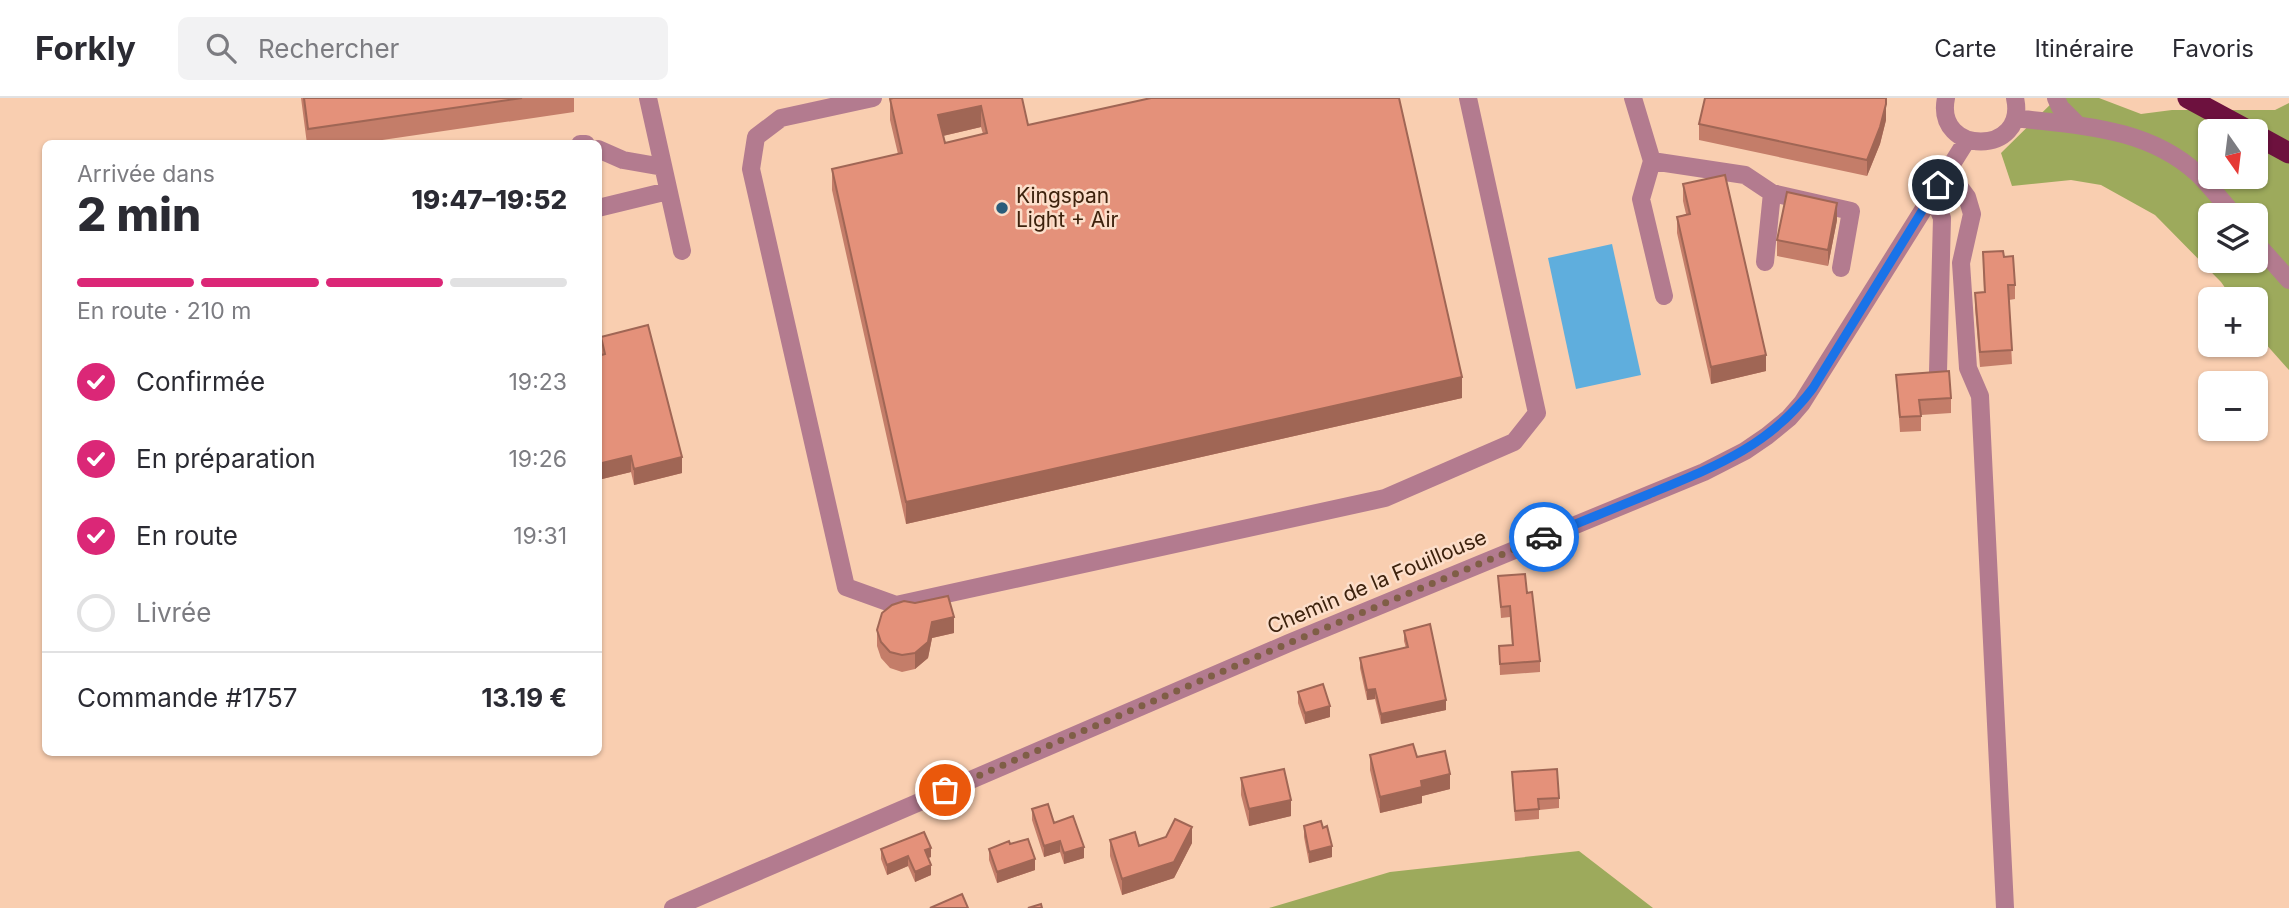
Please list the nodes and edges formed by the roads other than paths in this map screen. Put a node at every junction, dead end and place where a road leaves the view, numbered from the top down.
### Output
1 (648, 98) edge
2 (873, 98) edge
3 (1468, 98) edge
4 (1633, 98) edge
5 (1946, 98) edge
6 (2015, 98) edge
7 (2056, 98) edge
8 (2188, 98) edge
9 (2015, 118) junction
10 (2227, 119) edge
11 (2077, 124) junction
12 (1967, 140) junction
13 (2268, 142) edge
14 (602, 151) edge
15 (2289, 153) edge
16 (1652, 161) junction
17 (663, 167) junction
18 (1947, 170) junction
19 (668, 191) junction
20 (1772, 193) junction
21 (1928, 200) junction
22 (2223, 203) edge
23 (602, 207) edge
24 (682, 251) dead end
25 (2268, 257) edge
26 (1765, 262) dead end
27 (1841, 268) dead end
28 (2289, 281) edge
29 (1664, 296) dead end
30 (1938, 372) edge
31 (673, 908) edge
32 (2005, 908) edge

1 - 17 street
2 - 3 street
4 - 16 street
5 - 12 street
6 - 9 street
7 - 11 street
8 - 10 highway
9 - 11 street
9 - 12 street
11 - 22 street
12 - 18 street, Chemin de la Fouillouse
13 - 15 highway
14 - 17 street
16 - 20 street
16 - 29 street
17 - 19 street
18 - 21 street, Chemin de la Fouillouse
18 - 32 street
19 - 23 street
19 - 24 street
20 - 26 street
20 - 27 street
21 - 30 street
21 - 31 street, Chemin de la Fouillouse
25 - 28 street

